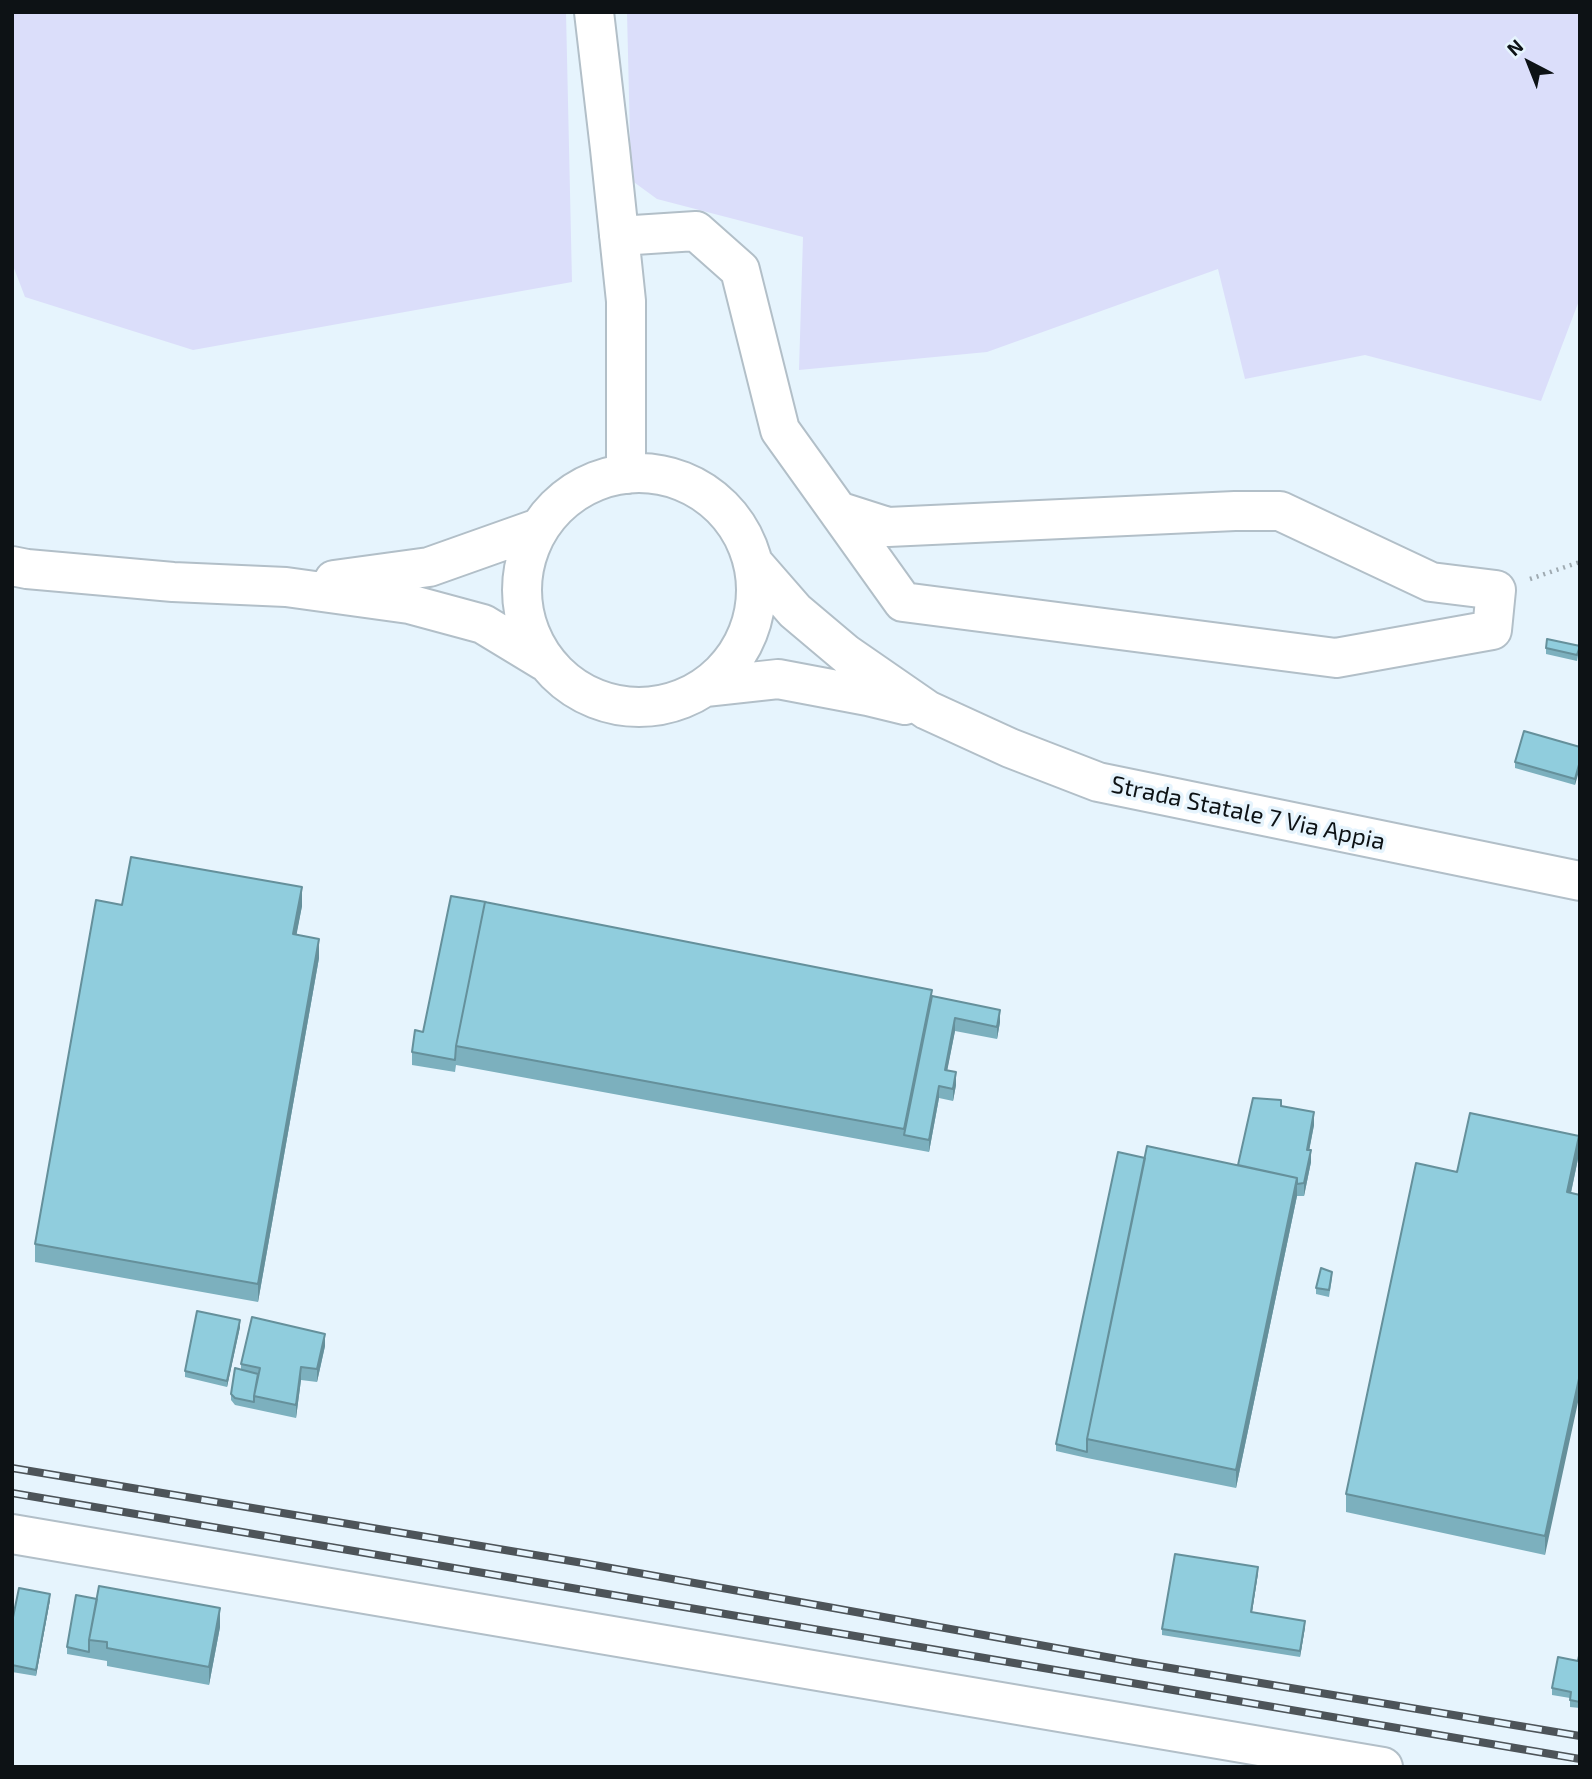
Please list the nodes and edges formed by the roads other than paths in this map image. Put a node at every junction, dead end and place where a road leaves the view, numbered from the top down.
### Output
1 (594, 12) edge
2 (619, 236) junction
3 (626, 474) junction
4 (838, 512) junction
5 (539, 527) junction
6 (754, 565) junction
7 (12, 566) edge
8 (286, 587) junction
9 (545, 661) junction
10 (705, 687) junction
11 (927, 710) junction
12 (1580, 881) edge
13 (12, 1534) edge
14 (1383, 1767) edge

1 - 2 main road
2 - 3 main road
2 - 4 main road
3 - 5 main road
3 - 6 main road
4 - 4 main road
5 - 8 main road
5 - 9 main road
6 - 10 main road
6 - 11 main road, Strada Statale 7 Via Appia
7 - 8 main road
8 - 9 main road
9 - 10 main road
10 - 11 main road, Strada Statale 7 Via Appia
11 - 12 main road, Strada Statale 7 Via Appia
13 - 14 main road

